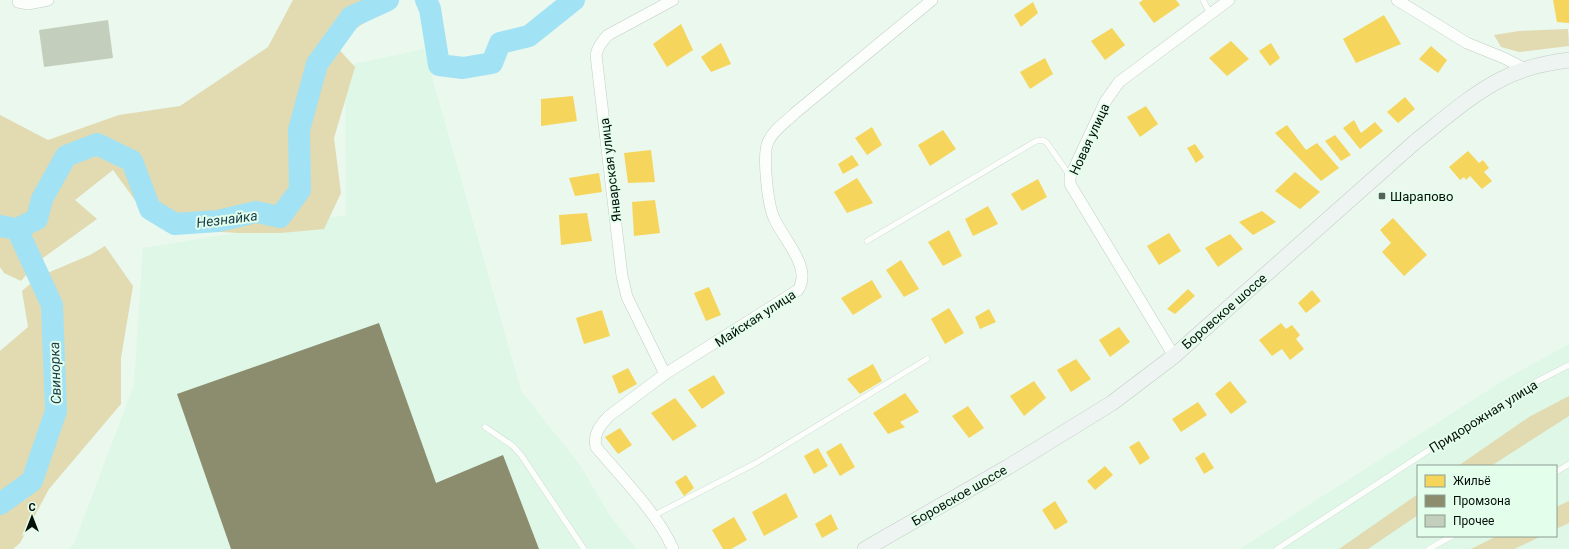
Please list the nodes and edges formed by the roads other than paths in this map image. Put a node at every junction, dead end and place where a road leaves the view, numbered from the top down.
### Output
1 (48, 0) edge
2 (673, 0) edge
3 (932, 0) edge
4 (1203, 0) edge
5 (1229, 0) edge
6 (1397, 0) edge
7 (17, 1) edge
8 (1210, 13) junction
9 (1569, 60) edge
10 (1525, 70) junction
11 (1070, 176) junction
12 (867, 241) dead end
13 (1174, 356) junction
14 (927, 359) dead end
15 (1569, 364) edge
16 (666, 374) junction
17 (485, 427) dead end
18 (1569, 464) edge
19 (1557, 471) edge
20 (653, 516) junction
21 (1450, 537) edge
22 (584, 549) edge
23 (673, 549) edge
24 (865, 549) edge
25 (1277, 549) edge
26 (1429, 549) edge

1 - 7 street
2 - 16 street, Январская улица
3 - 16 street, Майская улица
4 - 8 lane
5 - 8 street, Новая улица
6 - 10 street
8 - 11 street, Новая улица
9 - 10 main road, Боровское шоссе
10 - 13 main road, Боровское шоссе
11 - 12 lane
11 - 13 street, Новая улица
13 - 24 main road, Боровское шоссе
14 - 20 lane
15 - 25 lane, Придорожная улица
16 - 20 street, Майская улица
17 - 22 lane
18 - 19 lane
20 - 23 street
21 - 26 lane

